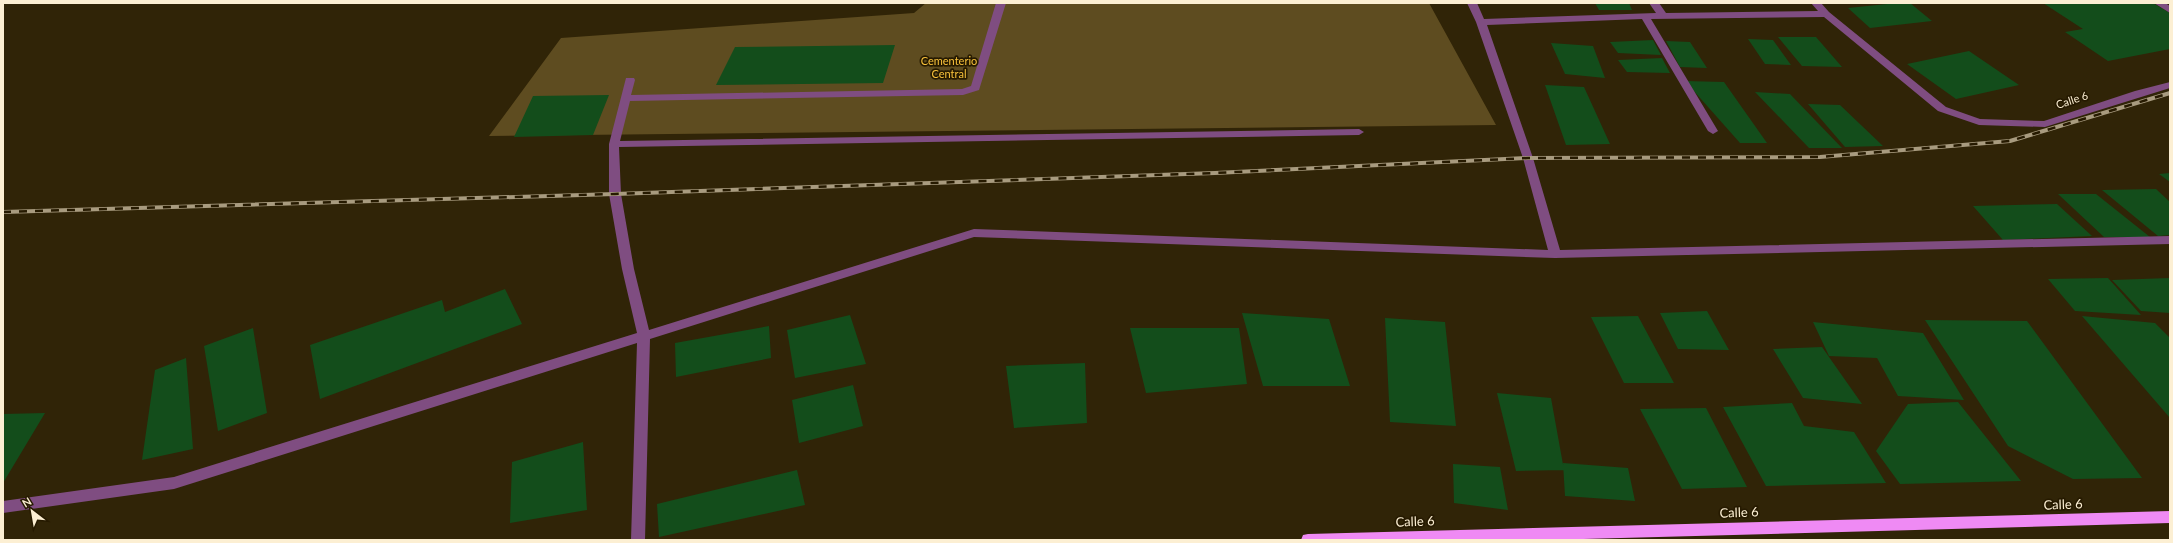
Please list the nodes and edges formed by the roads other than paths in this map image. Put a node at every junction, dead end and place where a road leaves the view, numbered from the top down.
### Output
1 (1001, 3) edge
2 (1472, 3) edge
3 (1654, 3) edge
4 (1816, 3) edge
5 (2159, 3) edge
6 (2170, 10) edge
7 (1826, 14) junction
8 (1645, 16) junction
9 (1663, 16) junction
10 (1481, 22) junction
11 (630, 80) dead end
12 (2170, 85) edge
13 (626, 98) junction
14 (1713, 131) dead end
15 (1359, 132) dead end
16 (614, 144) junction
17 (2170, 240) edge
18 (1555, 254) junction
19 (644, 335) junction
20 (3, 507) edge
21 (2170, 517) edge
22 (638, 540) edge
23 (1308, 540) edge

1 - 13 street
2 - 10 street
3 - 9 street
4 - 7 street, Calle 6
5 - 6 street
7 - 9 street
7 - 12 street, Calle 6
8 - 9 street
8 - 10 street
8 - 14 street
10 - 18 street
11 - 13 street
13 - 16 street
15 - 16 street
16 - 19 street
17 - 18 street
18 - 19 street
19 - 20 street
19 - 22 street
21 - 23 highway, Calle 6

